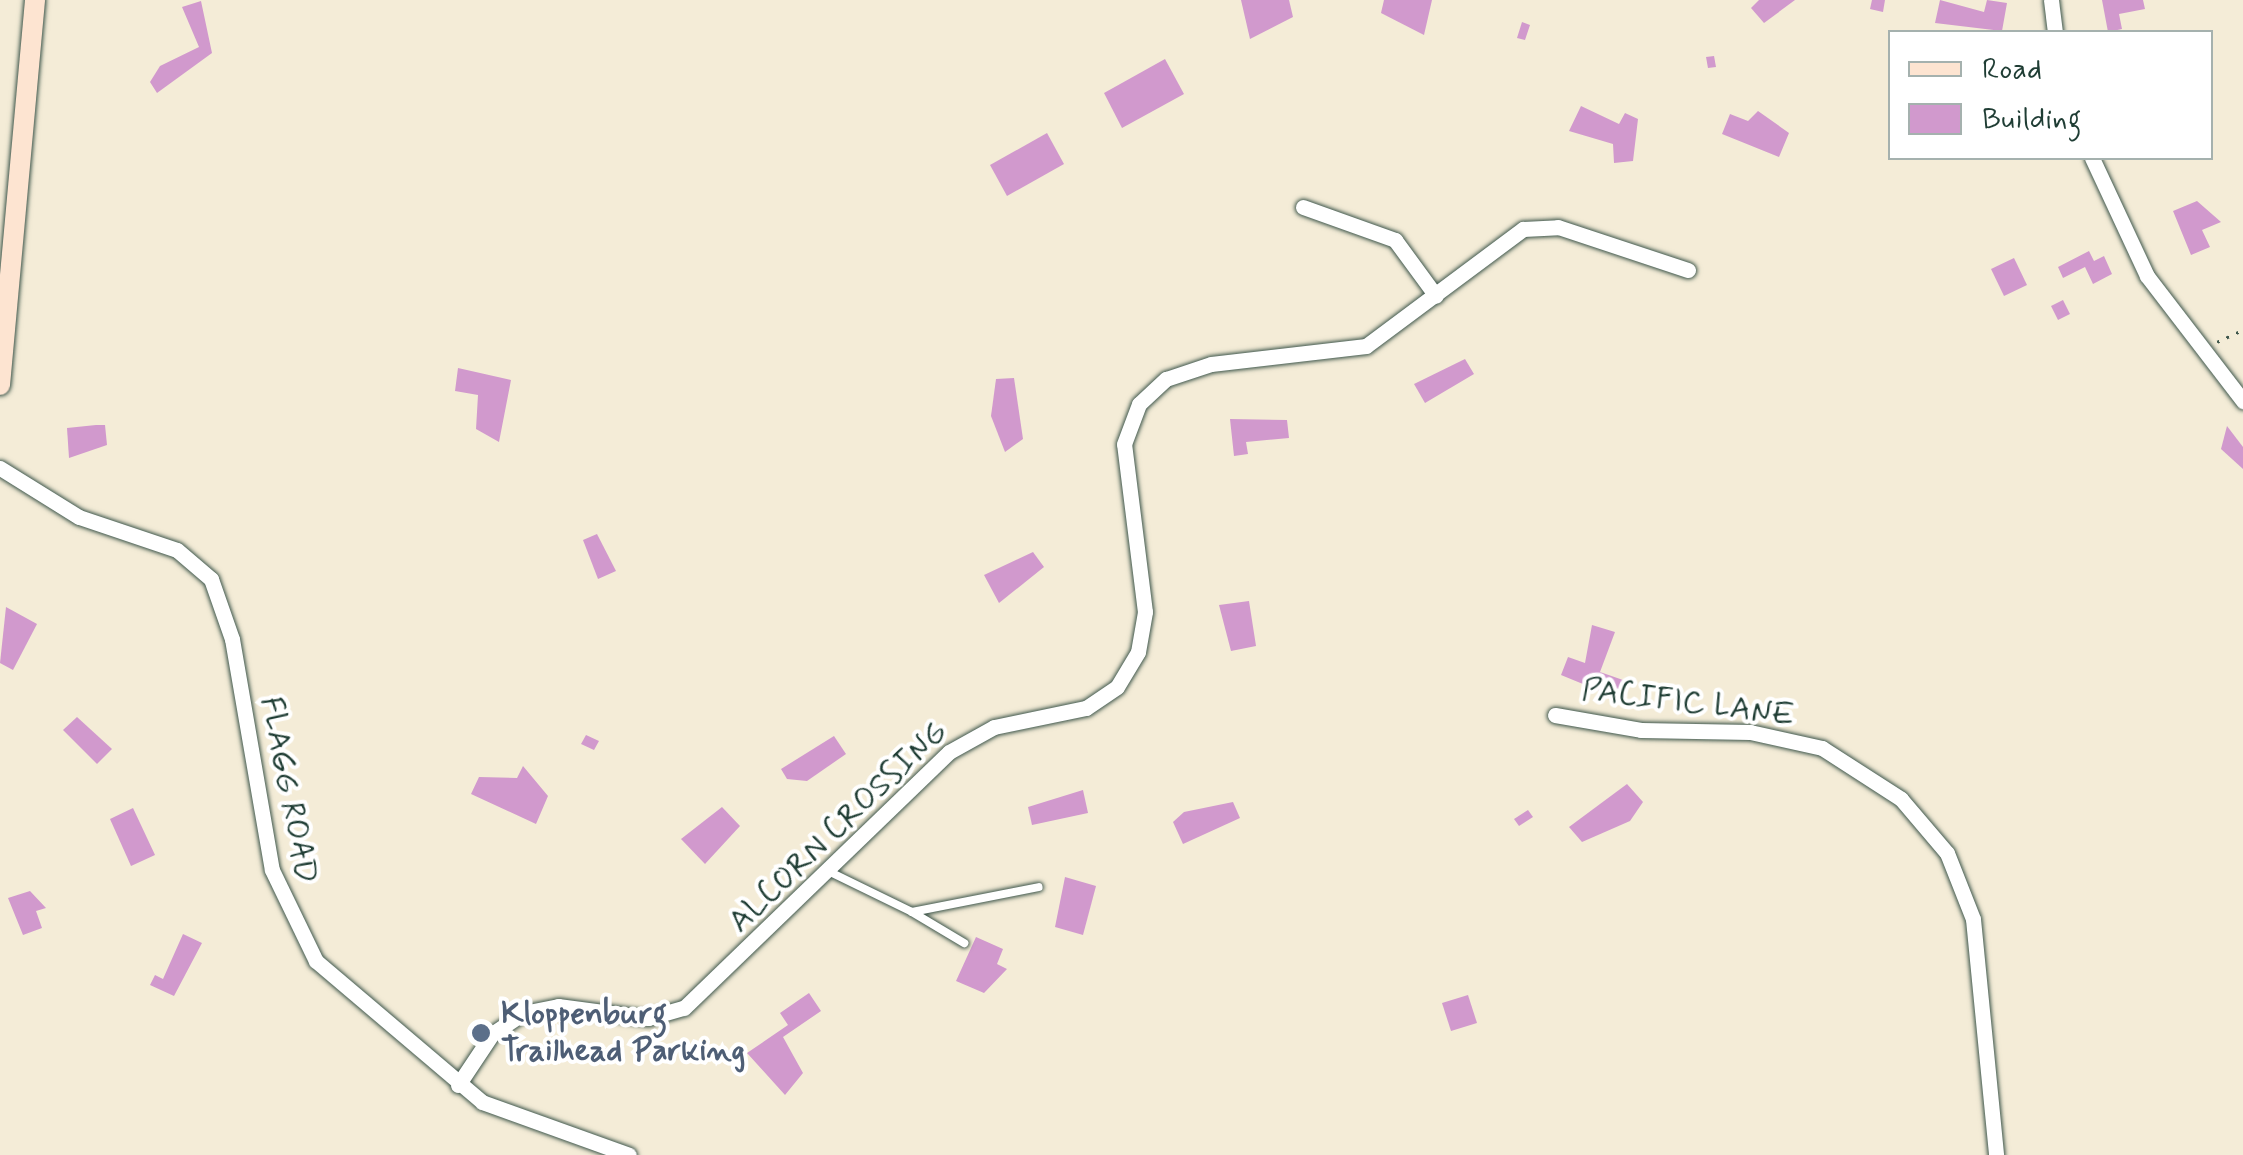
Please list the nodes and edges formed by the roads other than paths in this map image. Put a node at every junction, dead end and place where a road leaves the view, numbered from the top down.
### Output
1 (34, 0) edge
2 (2051, 0) edge
3 (2055, 30) edge
4 (2093, 160) edge
5 (1303, 207) dead end
6 (1688, 270) dead end
7 (1436, 296) junction
8 (2, 376) edge
9 (2243, 401) edge
10 (0, 468) edge
11 (0, 478) edge
12 (29, 484) junction
13 (1555, 715) dead end
14 (828, 870) junction
15 (1039, 887) dead end
16 (912, 912) junction
17 (964, 942) dead end
18 (458, 1085) junction
19 (629, 1155) edge
20 (1996, 1155) edge

1 - 8 main road
2 - 3 street
4 - 9 street
5 - 7 street
6 - 7 street, ALCORN CROSSING
7 - 14 street, ALCORN CROSSING
10 - 12 street, FLAGG ROAD
11 - 12 street, FLAGG ROAD
12 - 18 street, FLAGG ROAD
13 - 20 street, PACIFIC LANE
14 - 16 lane
14 - 18 street, ALCORN CROSSING
15 - 16 lane
16 - 17 lane
18 - 19 street, FLAGG ROAD

